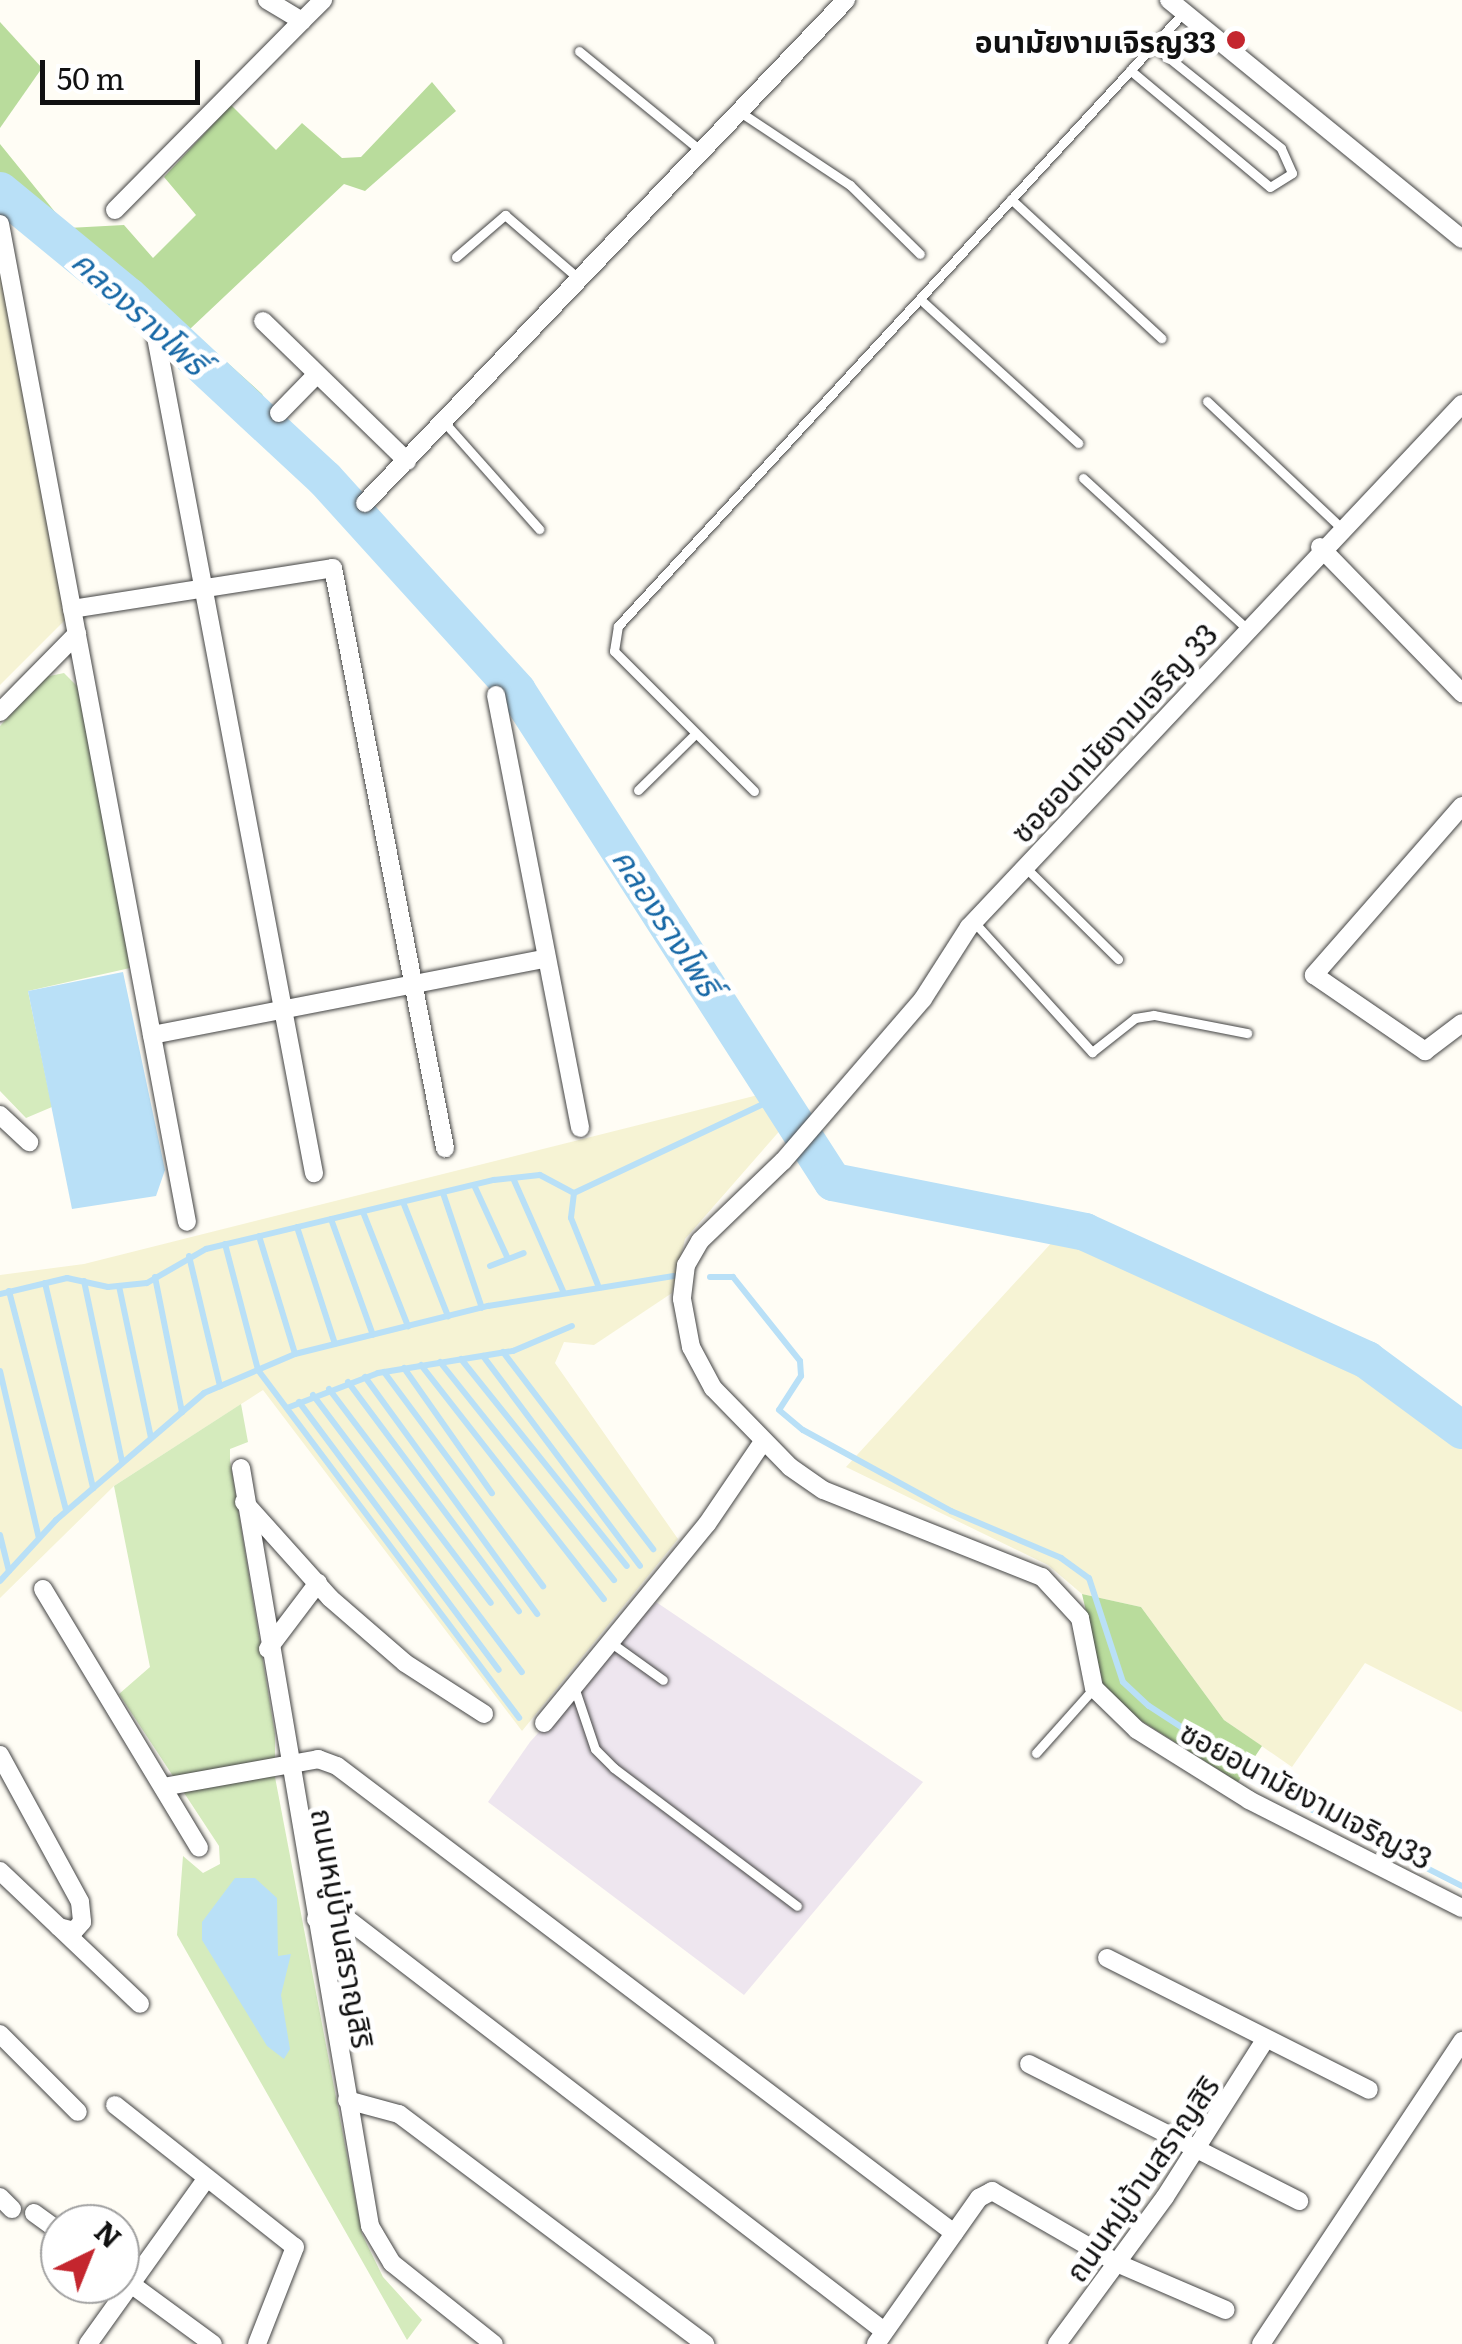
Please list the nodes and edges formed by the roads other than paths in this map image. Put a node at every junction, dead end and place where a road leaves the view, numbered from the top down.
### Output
1 (268, 0) edge
2 (323, 0) edge
3 (846, 0) edge
4 (1182, 4) edge
5 (302, 21) junction
6 (1153, 45) junction
7 (579, 51) dead end
8 (1130, 70) junction
9 (740, 112) junction
10 (702, 152) junction
11 (1011, 200) junction
12 (114, 210) dead end
13 (0, 224) edge
14 (1461, 237) edge
15 (920, 254) dead end
16 (456, 257) dead end
17 (583, 282) junction
18 (920, 298) junction
19 (264, 321) dead end
20 (156, 338) dead end
21 (1160, 338) dead end
22 (317, 374) junction
23 (1207, 401) dead end
24 (1462, 404) edge
25 (279, 412) dead end
26 (445, 423) junction
27 (1078, 443) dead end
28 (406, 461) junction
29 (1083, 478) dead end
30 (365, 502) dead end
31 (1340, 526) junction
32 (539, 530) dead end
33 (1320, 547) junction
34 (202, 586) junction
35 (72, 609) junction
36 (1247, 628) junction
37 (77, 634) junction
38 (1462, 693) edge
39 (496, 695) dead end
40 (0, 712) edge
41 (695, 734) junction
42 (638, 790) dead end
43 (754, 791) dead end
44 (1459, 816) edge
45 (1025, 867) junction
46 (974, 922) junction
47 (547, 958) junction
48 (1118, 959) dead end
49 (414, 984) junction
50 (283, 1010) junction
51 (1462, 1024) edge
52 (1247, 1033) dead end
53 (152, 1036) junction
54 (0, 1114) edge
55 (580, 1128) dead end
56 (28, 1142) dead end
57 (445, 1148) dead end
58 (314, 1173) dead end
59 (187, 1222) dead end
60 (762, 1443) junction
61 (241, 1468) dead end
62 (244, 1502) junction
63 (318, 1583) junction
64 (43, 1589) dead end
65 (610, 1642) junction
66 (268, 1649) junction
67 (663, 1680) dead end
68 (574, 1687) junction
69 (1094, 1688) junction
70 (484, 1714) dead end
71 (544, 1723) dead end
72 (1036, 1753) dead end
73 (0, 1755) edge
74 (286, 1765) junction
75 (164, 1786) junction
76 (199, 1848) dead end
77 (0, 1871) edge
78 (797, 1906) dead end
79 (1462, 1908) edge
80 (316, 1919) junction
81 (58, 1927) junction
82 (1107, 1958) dead end
83 (140, 2004) dead end
84 (0, 2034) edge
85 (1265, 2040) junction
86 (1462, 2041) edge
87 (1029, 2064) dead end
88 (1370, 2090) dead end
89 (348, 2100) junction
90 (115, 2105) dead end
91 (78, 2112) dead end
92 (1194, 2151) junction
93 (207, 2178) junction
94 (1298, 2202) dead end
95 (34, 2213) dead end
96 (40, 2217) edge
97 (954, 2233) junction
98 (140, 2261) edge
99 (1119, 2264) junction
100 (140, 2291) edge
101 (111, 2304) edge
102 (1226, 2310) dead end
103 (880, 2338) edge
104 (88, 2344) edge
105 (213, 2344) edge
106 (257, 2344) edge
107 (494, 2344) edge
108 (704, 2344) edge
109 (1057, 2344) edge
110 (1261, 2344) edge

1 - 5 street
2 - 5 street
3 - 9 street
4 - 6 lane
4 - 14 street
5 - 12 street
6 - 8 lane
6 - 8 lane
7 - 10 lane
8 - 11 lane
9 - 10 street
9 - 15 lane
10 - 17 street
11 - 18 lane
11 - 21 lane
13 - 35 street
16 - 17 lane
17 - 26 street
18 - 27 lane
18 - 41 lane
19 - 22 street
20 - 34 street
22 - 25 street
22 - 28 street
23 - 31 lane
24 - 31 street, ซอยอนามัยงามเจริญ 33
26 - 28 street
26 - 32 lane
28 - 30 street
29 - 36 lane
31 - 33 street, ซอยอนามัยงามเจริญ 33
33 - 36 street, ซอยอนามัยงามเจริญ 33
33 - 38 street
34 - 35 street
34 - 49 street
34 - 50 street
35 - 37 street
36 - 45 street, ซอยอนามัยงามเจริญ 33
37 - 40 street
37 - 53 street
39 - 47 street
41 - 42 lane
41 - 43 lane
44 - 51 street
45 - 46 street, ซอยอนามัยงามเจริญ 33
45 - 48 lane
46 - 52 lane
46 - 60 street, ซอยอนามัยงามเจริญ 33
47 - 49 street
47 - 55 street
49 - 50 street
49 - 57 street
50 - 53 street
50 - 58 street
53 - 59 street
54 - 56 street
60 - 65 street
60 - 69 street
61 - 62 street, ถนนหมู่บ้านสราญสิริ
62 - 63 street
62 - 66 street, ถนนหมู่บ้านสราญสิริ
63 - 66 street
63 - 70 street
64 - 75 street
65 - 67 lane
65 - 68 street
66 - 74 street, ถนนหมู่บ้านสราญสิริ
68 - 71 street
68 - 78 lane
69 - 72 lane
69 - 79 street, ซอยอนามัยงามเจริญ33
73 - 81 street
74 - 75 street
74 - 80 street, ถนนหมู่บ้านสราญสิริ
74 - 97 street
75 - 76 street
77 - 81 street
80 - 89 street, ถนนหมู่บ้านสราญสิริ
80 - 103 street
81 - 83 street
82 - 85 street
84 - 91 street
85 - 88 street
85 - 92 street, ถนนหมู่บ้านสราญสิริ
86 - 110 street
87 - 92 street
89 - 107 street, ถนนหมู่บ้านสราญสิริ
89 - 108 street
90 - 93 street
92 - 94 street
92 - 99 street, ถนนหมู่บ้านสราญสิริ
93 - 98 street
93 - 106 street
95 - 96 street
97 - 99 street
97 - 103 street
99 - 102 street
99 - 109 street, ถนนหมู่บ้านสราญสิริ
100 - 105 street
101 - 104 street

